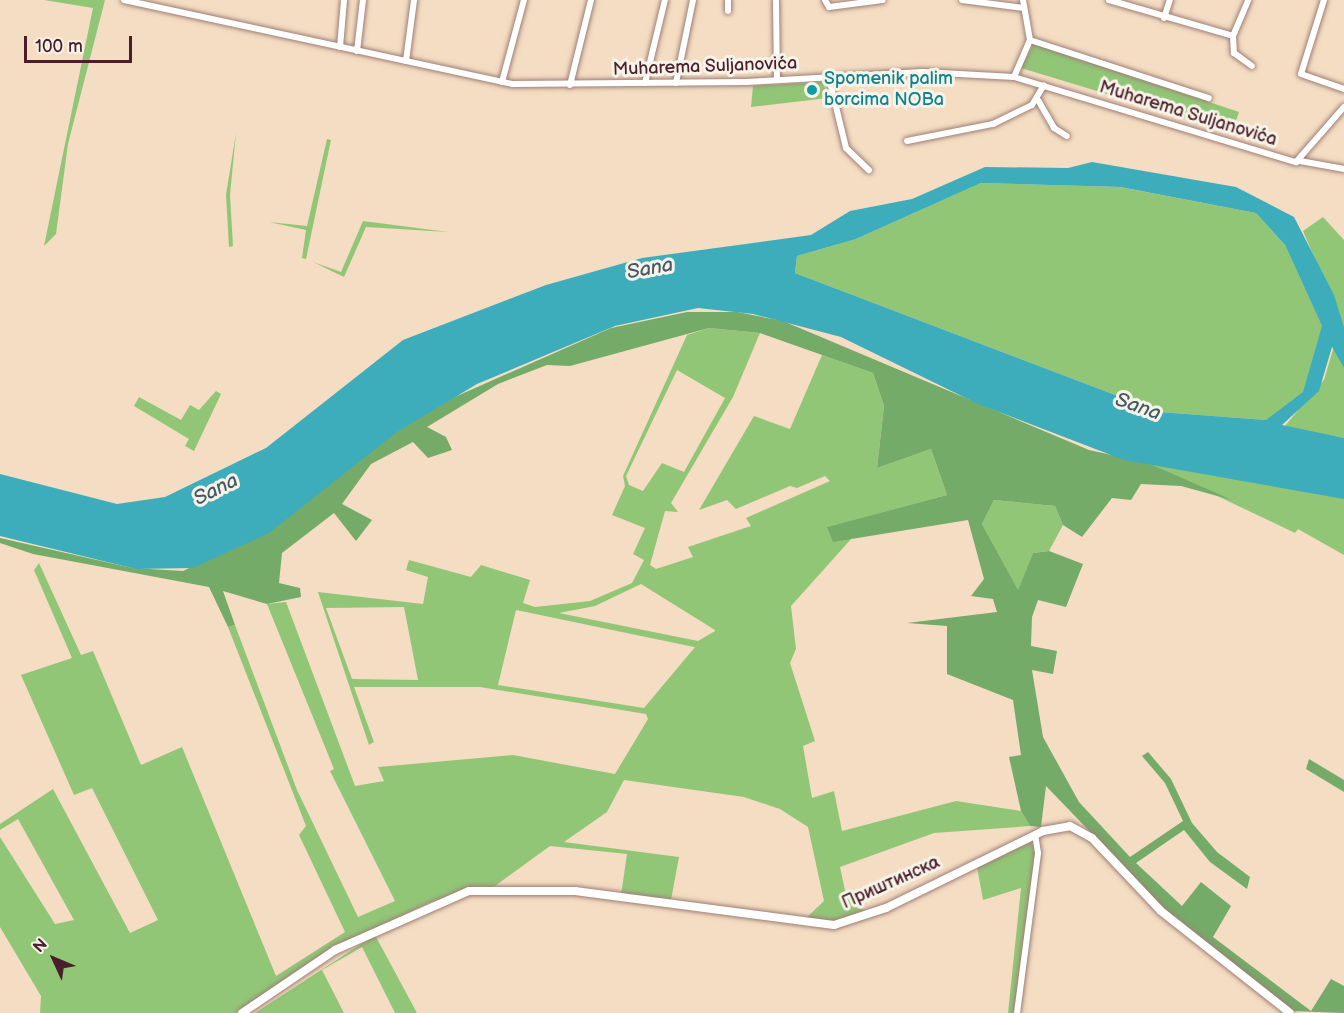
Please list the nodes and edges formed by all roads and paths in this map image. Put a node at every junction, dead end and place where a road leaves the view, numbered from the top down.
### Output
1 (124, 0) edge
2 (344, 0) edge
3 (363, 0) edge
4 (414, 0) edge
5 (524, 0) edge
6 (591, 0) edge
7 (665, 0) edge
8 (693, 0) edge
9 (728, 0) edge
10 (776, 0) edge
11 (825, 0) edge
12 (883, 0) edge
13 (962, 0) edge
14 (1023, 0) edge
15 (1109, 0) edge
16 (1170, 0) edge
17 (1248, 0) edge
18 (1324, 0) edge
19 (1023, 8) junction
20 (728, 11) dead end
21 (1164, 18) junction
22 (1233, 36) junction
23 (1030, 40) junction
24 (340, 48) junction
25 (357, 51) junction
26 (406, 61) junction
27 (1252, 66) dead end
28 (1014, 77) junction
29 (828, 78) junction
30 (777, 80) junction
31 (502, 82) junction
32 (645, 83) junction
33 (676, 83) junction
34 (570, 85) junction
35 (1044, 85) junction
36 (1344, 89) edge
37 (1209, 98) dead end
38 (1038, 100) junction
39 (1344, 107) edge
40 (1067, 136) dead end
41 (907, 141) dead end
42 (1300, 161) junction
43 (1344, 169) edge
44 (869, 170) dead end
45 (1035, 834) junction
46 (1018, 1012) edge
47 (242, 1013) edge
48 (1290, 1013) edge

1 - 24 street, Muharema Suljanovića
2 - 24 street
3 - 25 street
4 - 26 street
5 - 31 street
6 - 34 street
7 - 32 street
8 - 33 street
9 - 20 street
10 - 30 street
11 - 12 street
13 - 19 street
14 - 19 street
15 - 21 street
16 - 21 street
17 - 22 street
18 - 36 street
19 - 23 street
21 - 22 street
22 - 27 street
23 - 28 street
23 - 37 street
24 - 25 street, Muharema Suljanovića
25 - 26 street, Muharema Suljanovića
26 - 31 street, Muharema Suljanovića
28 - 29 street, Muharema Suljanovića
28 - 35 street, Muharema Suljanovića
29 - 30 street, Muharema Suljanovića
29 - 44 street
30 - 33 street, Muharema Suljanovića
31 - 34 street, Muharema Suljanovića
32 - 33 street, Muharema Suljanovića
32 - 34 street, Muharema Suljanovića
35 - 38 street
35 - 42 street, Muharema Suljanovića
38 - 40 street
38 - 41 street
39 - 42 street
42 - 43 street, Muharema Suljanovića
45 - 46 street
45 - 47 street, Приштинска
45 - 48 street, Приштинска

